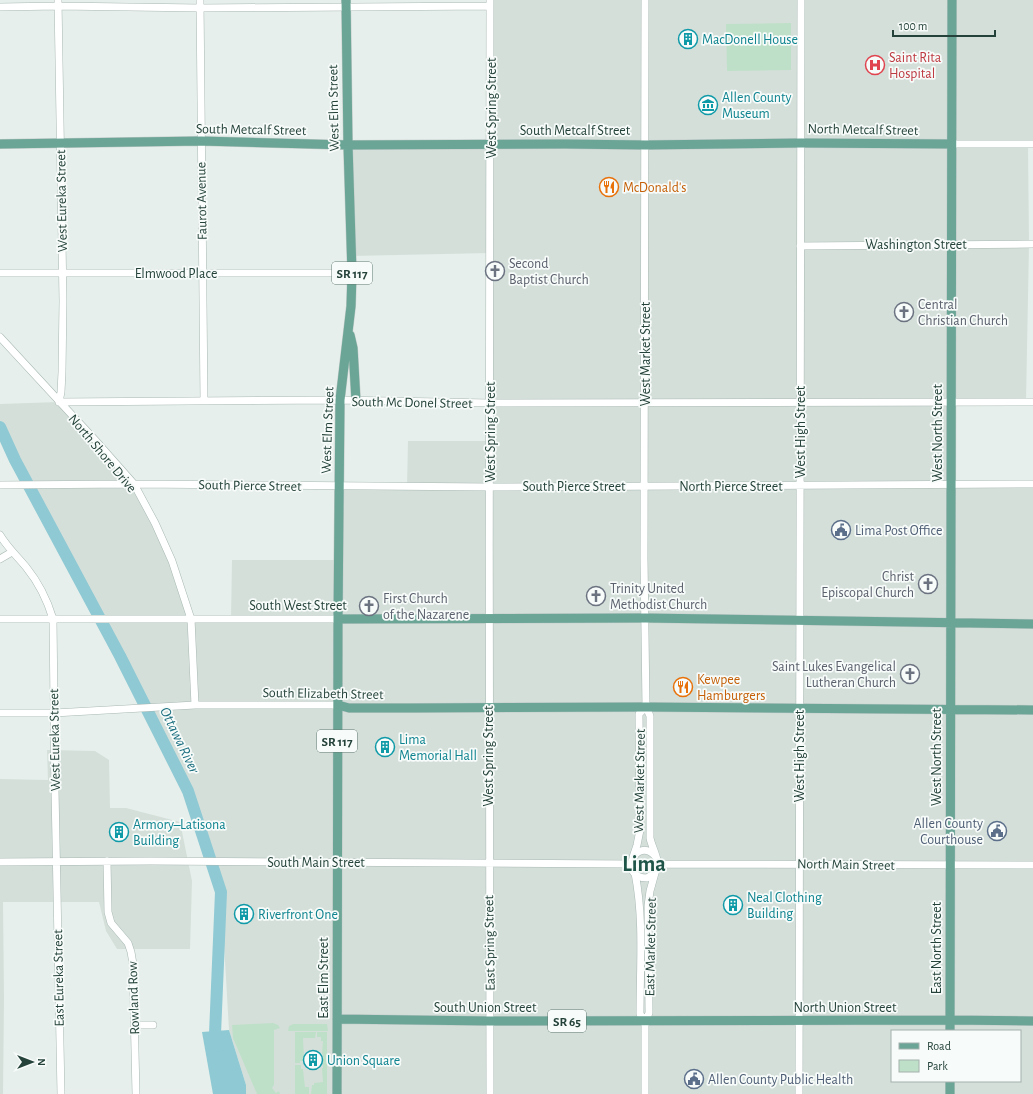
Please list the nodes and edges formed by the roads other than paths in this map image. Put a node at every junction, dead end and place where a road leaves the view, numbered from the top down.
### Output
1 (200, 0) edge
2 (646, 0) edge
3 (800, 0) edge
4 (952, 0) edge
5 (58, 3) edge
6 (346, 3) edge
7 (490, 3) edge
8 (0, 7) edge
9 (200, 8) junction
10 (200, 141) junction
11 (800, 143) junction
12 (0, 144) edge
13 (60, 144) junction
14 (491, 144) junction
15 (951, 144) junction
16 (1033, 144) edge
17 (348, 145) junction
18 (646, 145) junction
19 (951, 244) junction
20 (1033, 244) edge
21 (800, 246) junction
22 (0, 273) edge
23 (62, 273) junction
24 (203, 273) junction
25 (352, 273) junction
26 (348, 329) junction
27 (0, 337) edge
28 (340, 400) junction
29 (204, 401) junction
30 (356, 401) junction
31 (59, 402) junction
32 (800, 402) junction
33 (951, 402) junction
34 (1033, 402) edge
35 (489, 403) junction
36 (645, 403) junction
37 (134, 484) junction
38 (1033, 484) edge
39 (0, 485) edge
40 (800, 485) junction
41 (951, 485) junction
42 (339, 486) junction
43 (645, 486) junction
44 (490, 487) junction
45 (0, 535) edge
46 (12, 552) junction
47 (0, 559) edge
48 (489, 618) junction
49 (645, 618) junction
50 (0, 619) edge
51 (53, 619) junction
52 (191, 619) junction
53 (338, 619) junction
54 (799, 620) junction
55 (950, 622) junction
56 (1033, 624) edge
57 (195, 705) junction
58 (338, 705) junction
59 (489, 707) junction
60 (646, 707) junction
61 (799, 708) junction
62 (950, 709) junction
63 (1033, 710) edge
64 (0, 713) edge
65 (54, 713) junction
66 (632, 860) junction
67 (657, 860) junction
68 (56, 861) junction
69 (107, 861) junction
70 (0, 862) edge
71 (337, 862) junction
72 (488, 863) junction
73 (800, 864) junction
74 (1033, 865) edge
75 (950, 866) junction
76 (635, 873) junction
77 (655, 873) junction
78 (337, 1019) junction
79 (950, 1020) junction
80 (490, 1021) junction
81 (645, 1021) junction
82 (658, 1021) joint
83 (799, 1021) junction
84 (1033, 1021) edge
85 (134, 1025) junction
86 (153, 1025) dead end
87 (950, 1030) edge
88 (950, 1082) edge
89 (61, 1094) edge
90 (136, 1094) edge
91 (337, 1094) edge
92 (490, 1094) edge
93 (645, 1094) edge
94 (799, 1094) edge
95 (950, 1094) edge

1 - 9 street, Faurot Avenue
2 - 18 street, West Market Street
3 - 11 street, West High Street
4 - 15 main road, West North Street
5 - 8 street
5 - 9 street
5 - 13 street, West Eureka Street
6 - 7 street
6 - 9 street
6 - 17 main road, West Elm Street / SR 117
7 - 14 street, West Spring Street
9 - 10 street, Faurot Avenue
10 - 13 main road, South Metcalf Street
10 - 17 main road, South Metcalf Street
10 - 24 street, Faurot Avenue
11 - 15 main road, North Metcalf Street
11 - 18 main road, North Metcalf Street
11 - 21 street, West High Street
12 - 13 main road, South Metcalf Street
13 - 23 street, West Eureka Street
14 - 17 main road, South Metcalf Street
14 - 18 main road, South Metcalf Street
14 - 35 street, West Spring Street
15 - 16 street, North Metcalf Street
15 - 19 main road, West North Street
17 - 25 main road, West Elm Street / SR 117
18 - 36 street, West Market Street
19 - 20 street, Washington Street
19 - 21 street, Washington Street
19 - 33 main road, West North Street
21 - 32 street, West High Street
22 - 23 street, Elmwood Place
23 - 24 street, Elmwood Place
23 - 31 street, West Eureka Street
24 - 25 street, Elmwood Place
24 - 29 street, Faurot Avenue
25 - 26 main road, West Elm Street / SR 117
26 - 28 main road, West Elm Street / SR 117
26 - 30 main road
27 - 31 street, North Shore Drive
28 - 29 street, South Mc Donel Street
28 - 30 street, South Mc Donel Street
28 - 42 main road, West Elm Street / SR 117
29 - 31 street, South Mc Donel Street
30 - 35 street, South Mc Donel Street
31 - 37 street, North Shore Drive
32 - 33 street, South Mc Donel Street
32 - 36 street, South Mc Donel Street
32 - 40 street, West High Street
33 - 34 street, South Mc Donel Street
33 - 41 main road, West North Street
35 - 36 street, South Mc Donel Street
35 - 44 street, West Spring Street
36 - 43 street, West Market Street
37 - 39 street, South Pierce Street
37 - 42 street, South Pierce Street
37 - 52 street, North Shore Drive
38 - 41 street, North Pierce Street
40 - 41 street, North Pierce Street
40 - 43 street, North Pierce Street
40 - 54 street, West High Street
41 - 55 main road, West North Street
42 - 44 street, South Pierce Street
42 - 53 main road, West Elm Street / SR 117
43 - 44 street, South Pierce Street
43 - 49 street, West Market Street
44 - 48 street, West Spring Street
45 - 46 street, West Eureka Street
46 - 47 street
46 - 51 street, West Eureka Street
48 - 49 main road, South West Street
48 - 53 main road, South West Street
48 - 59 street, West Spring Street
49 - 54 main road, South West Street
49 - 60 street, West Market Street
50 - 51 street, South West Street
51 - 52 street, South West Street
51 - 65 street, West Eureka Street
52 - 53 street, South West Street
52 - 57 street, North Shore Drive
53 - 58 main road, West Elm Street / SR 117
54 - 55 main road, South West Street
54 - 61 street, West High Street
55 - 56 main road, South West Street
55 - 62 main road, West North Street
57 - 58 street, South Elizabeth Street
57 - 65 street, South Elizabeth Street
58 - 59 main road, South Elizabeth Street
58 - 71 main road, West Elm Street / SR 117
59 - 60 main road, South Elizabeth Street
59 - 72 street, West Spring Street
60 - 61 main road, South Elizabeth Street
60 - 66 street, West Market Street
60 - 67 street, West Market Street
61 - 62 main road, South Elizabeth Street
61 - 73 street, West High Street
62 - 63 main road, South Elizabeth Street
62 - 75 main road, West North Street
64 - 65 street, South Elizabeth Street
65 - 68 street, West Eureka Street
66 - 67 street
66 - 72 street, South Main Street
66 - 76 street
67 - 73 street, North Main Street
67 - 77 street
68 - 69 street, South Main Street
68 - 70 street, South Main Street
68 - 89 street, East Eureka Street
69 - 71 street, South Main Street
69 - 85 street, Rowland Row
71 - 72 street, South Main Street
71 - 78 main road, East Elm Street / SR 117
72 - 80 street, East Spring Street
73 - 75 street, North Main Street
73 - 83 street, West High Street
74 - 75 street, North Main Street
75 - 79 main road, East North Street
76 - 77 street
76 - 81 street, East Market Street
77 - 81 street, East Market Street
78 - 80 main road, South Union Street / SR 65
78 - 91 main road, East Elm Street
79 - 83 main road, North Union Street / SR 65
79 - 84 main road, North Union Street / SR 65
79 - 87 main road, East North Street
80 - 81 main road, South Union Street / SR 65
80 - 92 street, East Spring Street
81 - 82 main road, South Union Street / SR 65
81 - 93 street, East Market Street
82 - 83 main road, North Union Street / SR 65
83 - 94 street, West High Street
85 - 86 street
85 - 90 street, Rowland Row
88 - 95 main road

